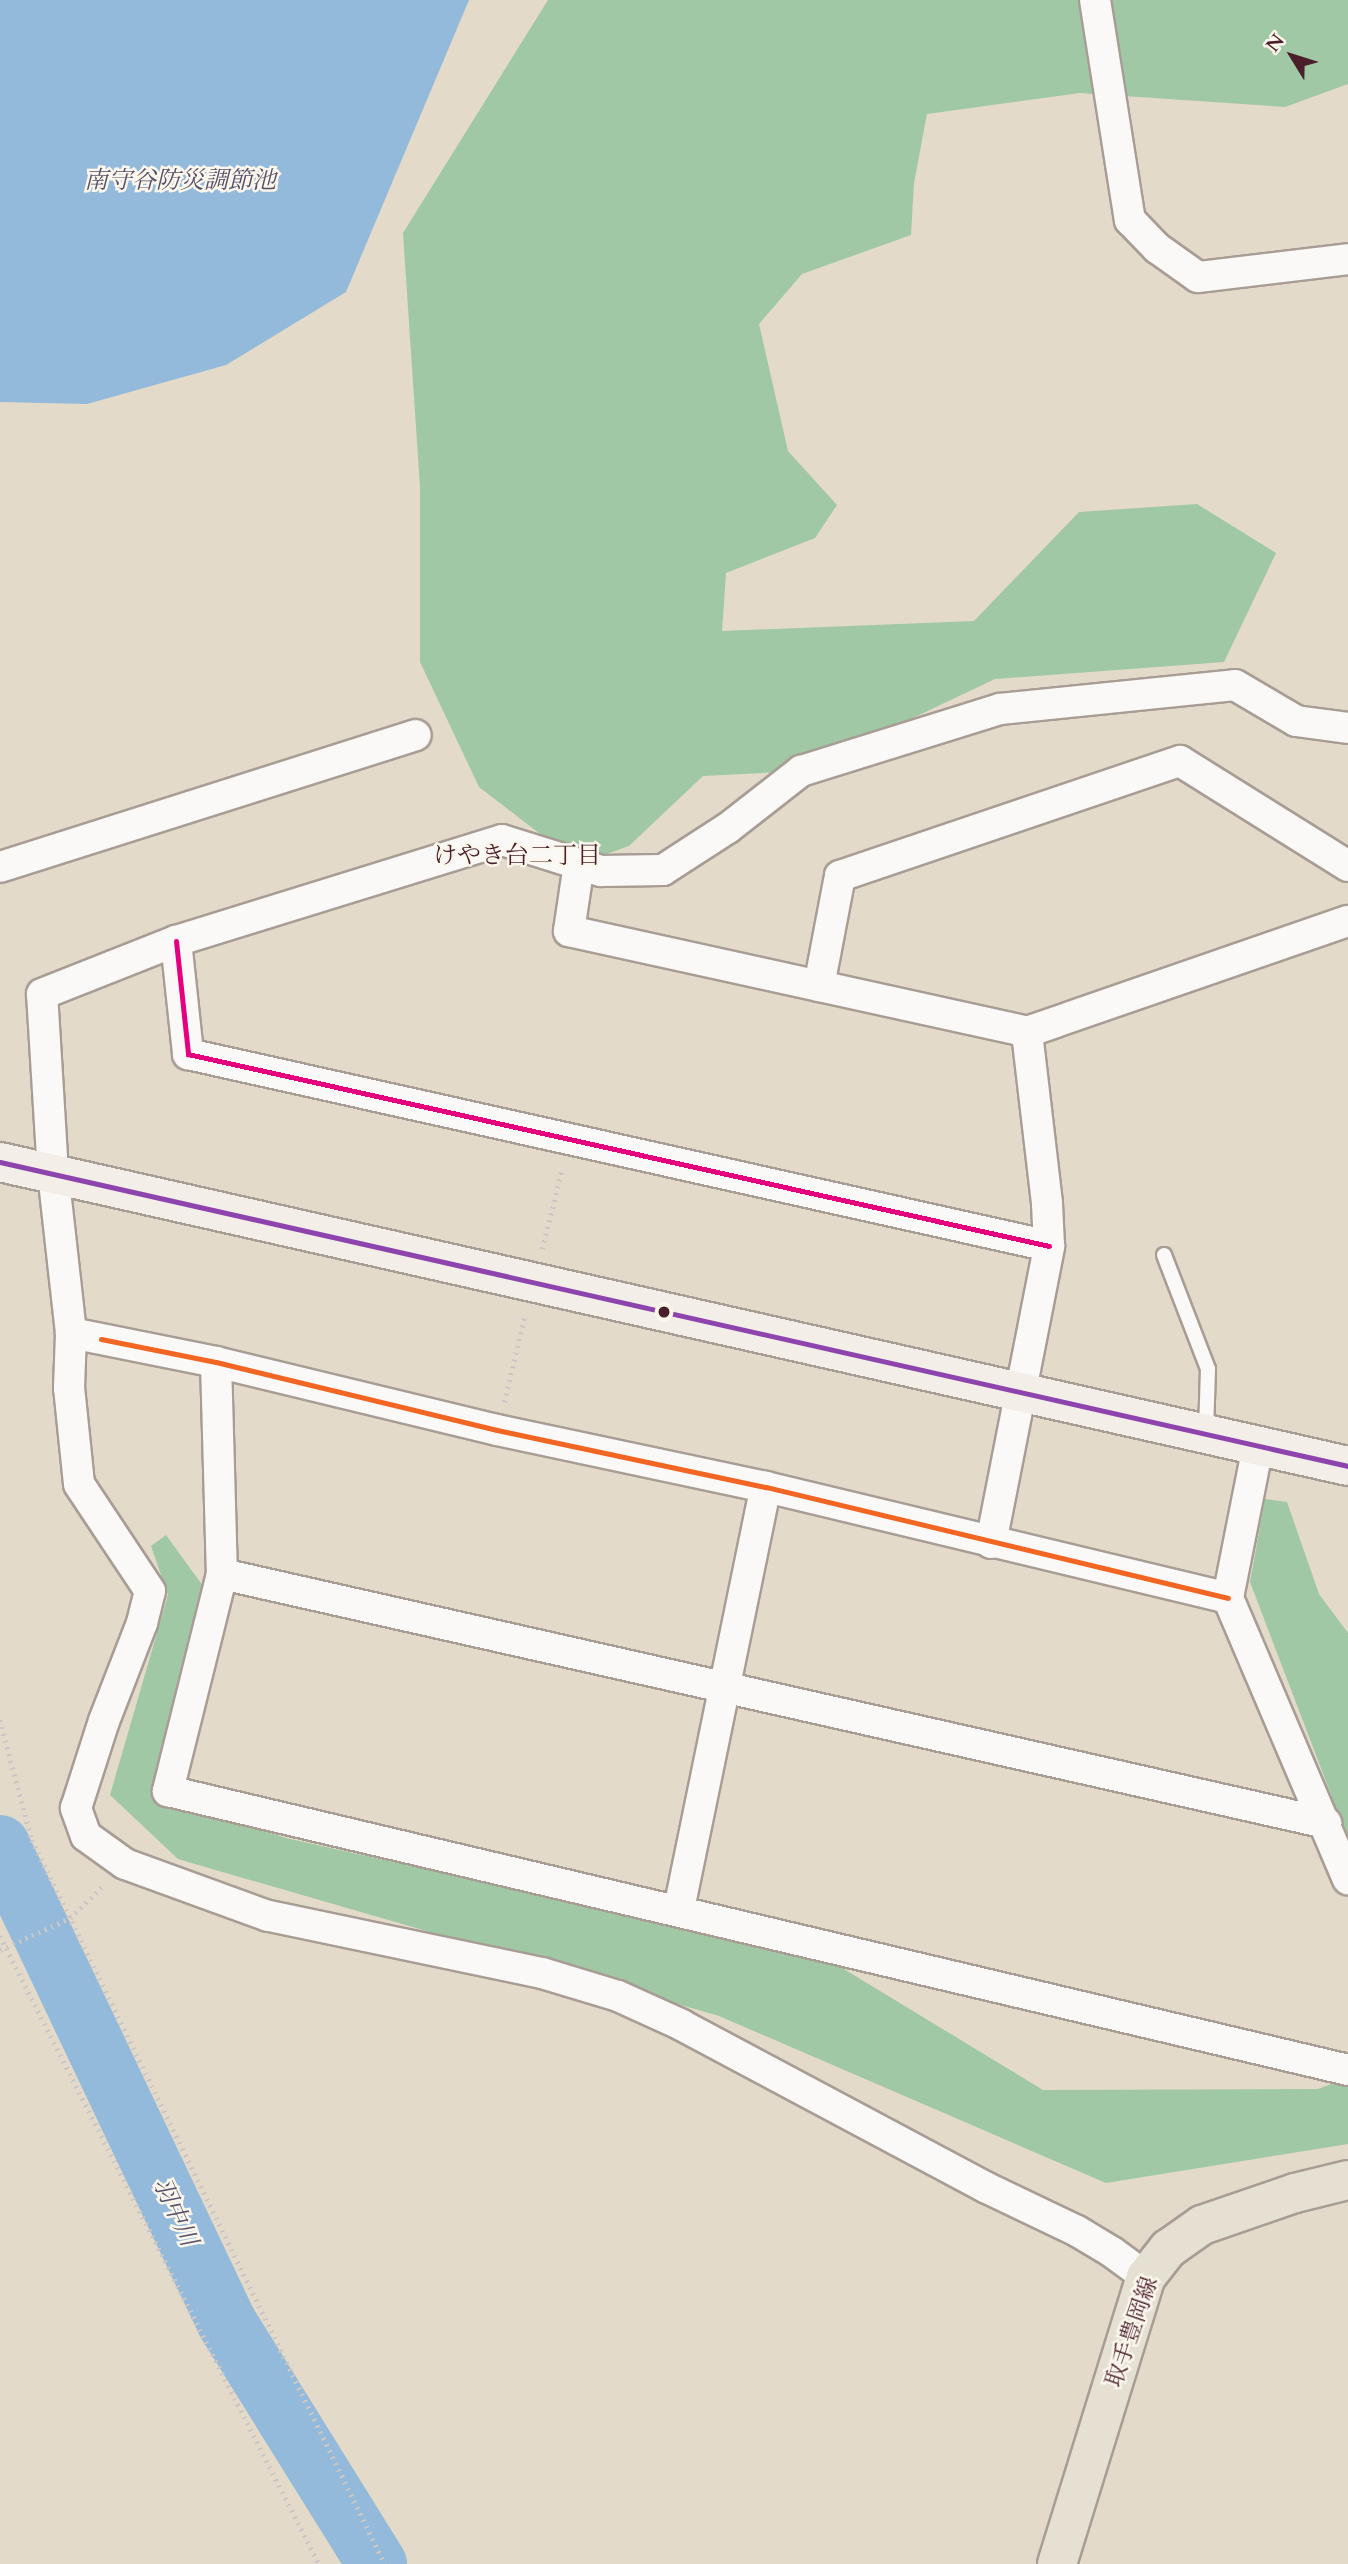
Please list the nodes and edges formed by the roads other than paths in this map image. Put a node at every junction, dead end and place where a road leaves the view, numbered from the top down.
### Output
1 (1095, 0) edge
2 (1348, 259) edge
3 (1348, 728) edge
4 (416, 735) dead end
5 (579, 864) junction
6 (1348, 866) edge
7 (0, 867) edge
8 (1348, 921) edge
9 (176, 941) junction
10 (820, 986) junction
11 (1027, 1032) junction
12 (0, 1162) edge
13 (53, 1173) junction
14 (1049, 1246) junction
15 (1164, 1255) dead end
16 (71, 1333) junction
17 (216, 1362) junction
18 (1021, 1392) junction
19 (1206, 1434) junction
20 (1258, 1446) junction
21 (1348, 1466) edge
22 (766, 1487) junction
23 (991, 1543) junction
24 (222, 1574) junction
25 (1228, 1598) junction
26 (726, 1688) junction
27 (1326, 1823) junction
28 (1348, 1880) edge
29 (679, 1909) junction
30 (1348, 2070) edge
31 (1348, 2180) edge
32 (1146, 2277) junction
33 (1057, 2564) edge

1 - 2 street
3 - 5 street
4 - 7 street
5 - 9 street
5 - 10 street
6 - 10 street
8 - 11 street
9 - 13 street
9 - 14 street
10 - 11 street
11 - 14 street
12 - 13 street
13 - 16 street
13 - 18 street
14 - 18 street
15 - 19 lane
16 - 17 street
16 - 32 street
17 - 22 street
17 - 24 street
18 - 19 street
18 - 23 street
19 - 20 street
20 - 21 street
20 - 25 street
22 - 23 street
22 - 26 street
23 - 25 street
24 - 26 street
24 - 29 street
25 - 27 street
26 - 27 street
26 - 29 street
27 - 28 street
29 - 30 street
31 - 32 main road, 取手豊岡線
32 - 33 main road, 取手豊岡線

